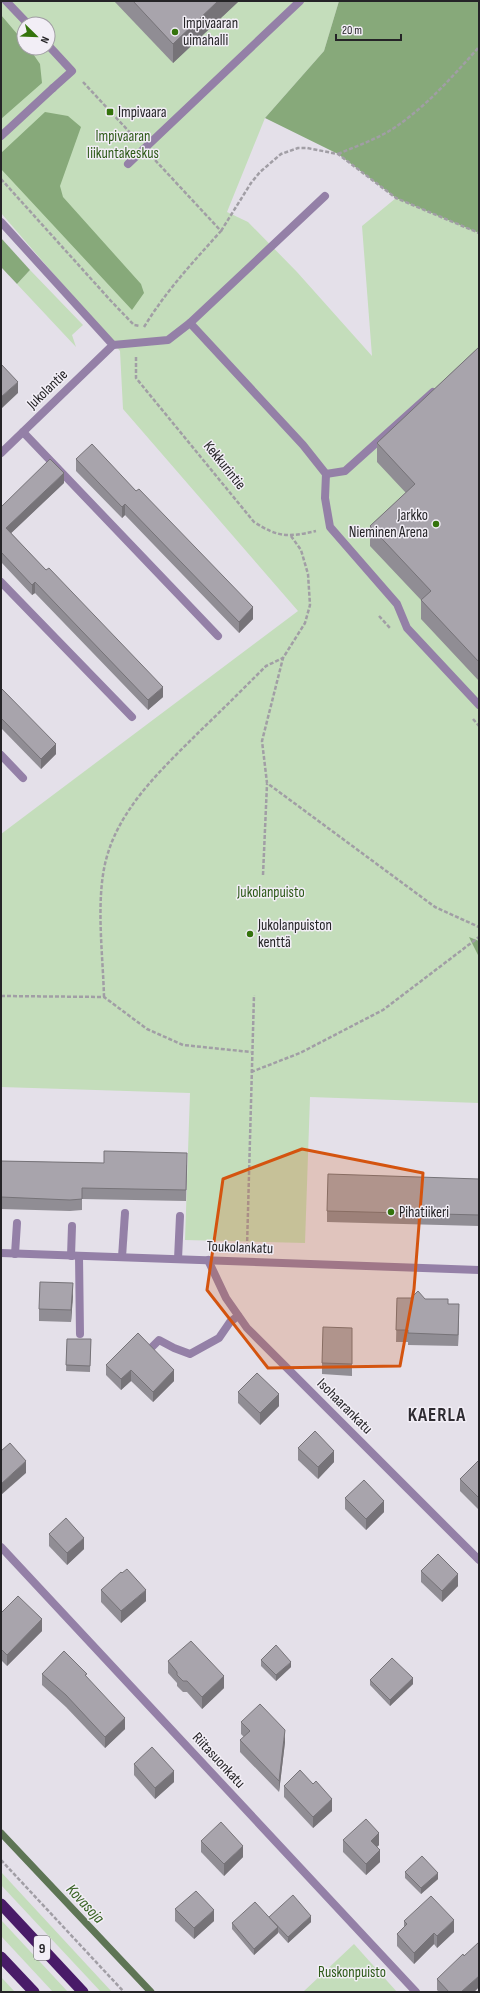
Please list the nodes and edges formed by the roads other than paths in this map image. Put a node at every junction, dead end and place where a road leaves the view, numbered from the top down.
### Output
1 (6, 1) edge
2 (300, 1) edge
3 (20, 16) edge
4 (56, 53) edge
5 (1, 136) edge
6 (128, 164) dead end
7 (325, 196) dead end
8 (1, 222) edge
9 (190, 322) junction
10 (113, 345) junction
11 (438, 387) edge
12 (23, 432) junction
13 (1, 453) edge
14 (326, 474) junction
15 (1, 582) edge
16 (218, 636) dead end
17 (479, 705) edge
18 (132, 717) dead end
19 (1, 755) edge
20 (23, 778) dead end
21 (125, 1214) dead end
22 (180, 1216) dead end
23 (17, 1223) dead end
24 (72, 1226) dead end
25 (1, 1253) edge
26 (15, 1254) junction
27 (75, 1256) junction
28 (122, 1257) junction
29 (178, 1259) junction
30 (208, 1260) junction
31 (479, 1270) edge
32 (238, 1316) junction
33 (80, 1334) dead end
34 (150, 1349) edge
35 (1, 1546) edge
36 (479, 1560) edge
37 (1, 1904) edge
38 (1, 1957) edge
39 (34, 1992) edge
40 (83, 1992) edge
41 (416, 1992) edge

1 - 3 street
2 - 6 street
4 - 5 street
7 - 9 street
8 - 10 street
9 - 10 street
9 - 14 street
10 - 12 street, Jukolantie
11 - 14 street
12 - 13 street, Jukolantie
12 - 16 street
14 - 17 street
15 - 18 street
19 - 20 street
21 - 28 street
22 - 29 street
23 - 26 street
24 - 27 street
25 - 26 street, Toukolankatu
26 - 27 street, Toukolankatu
27 - 28 street, Toukolankatu
27 - 33 street
28 - 29 street, Toukolankatu
29 - 30 street, Toukolankatu
30 - 31 street, Toukolankatu
30 - 32 street, Isohaarankatu
32 - 34 street
32 - 36 street, Isohaarankatu
35 - 41 street, Riitasuonkatu
37 - 40 highway, 9
38 - 39 highway, 9

